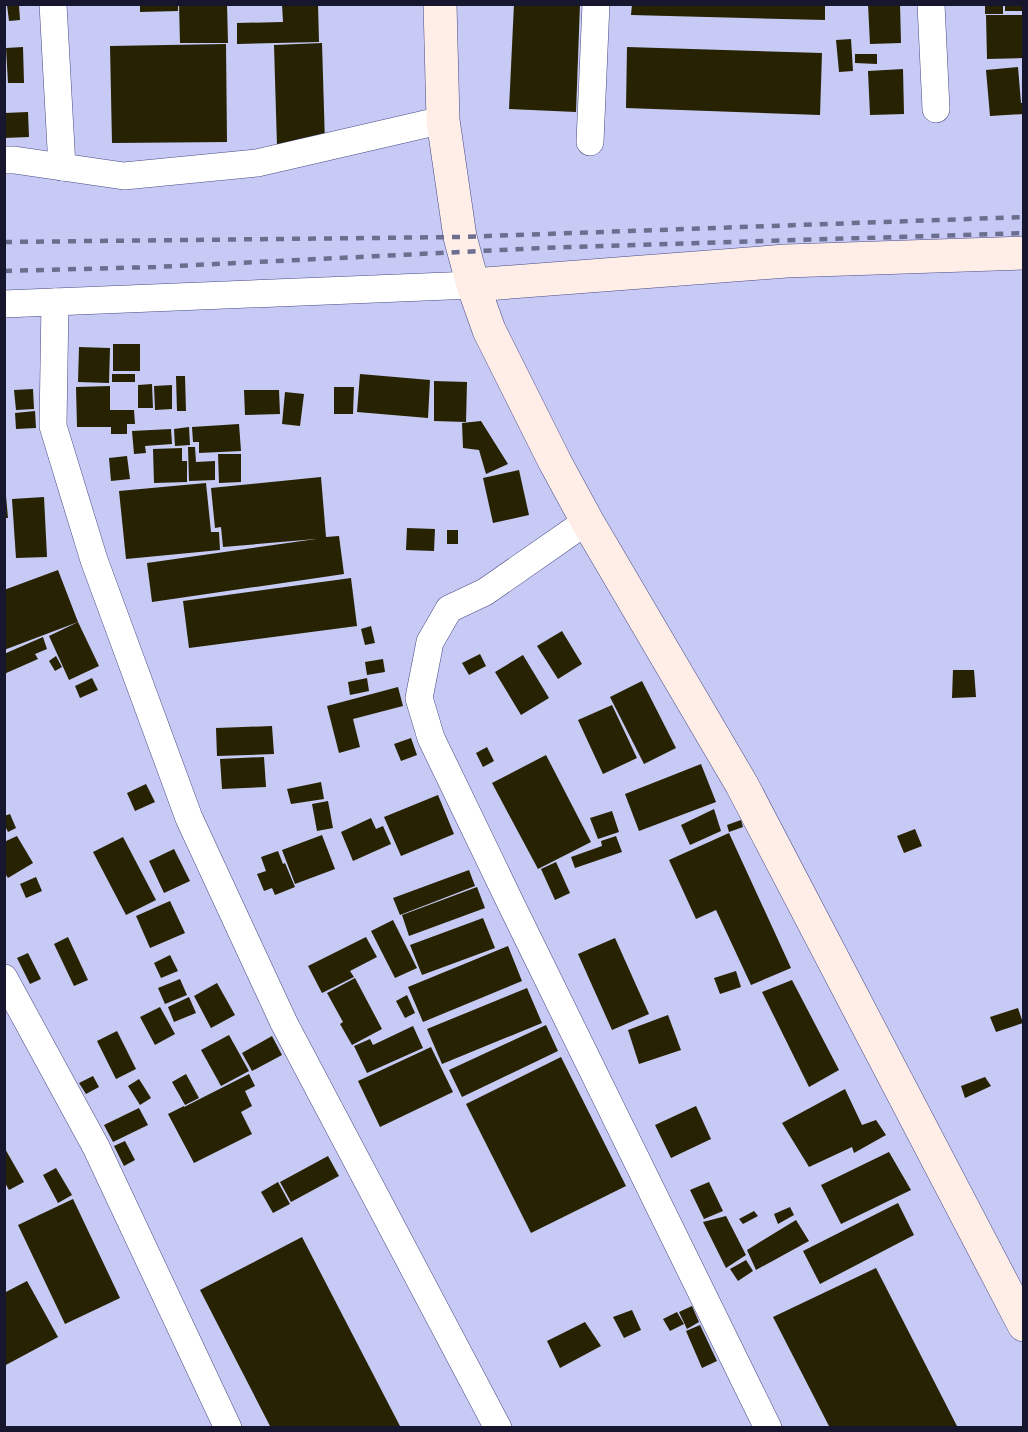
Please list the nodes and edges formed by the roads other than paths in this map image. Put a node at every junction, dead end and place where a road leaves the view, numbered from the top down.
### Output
1 (52, 4) edge
2 (440, 4) edge
3 (596, 4) edge
4 (931, 4) edge
5 (936, 109) dead end
6 (443, 120) junction
7 (590, 141) dead end
8 (4, 160) edge
9 (62, 167) junction
10 (1023, 253) edge
11 (473, 285) junction
12 (55, 302) junction
13 (4, 303) edge
14 (587, 521) junction
15 (4, 978) edge
16 (1023, 1325) edge
17 (228, 1428) edge
18 (498, 1428) edge
19 (768, 1428) edge

1 - 9 street
2 - 6 street
3 - 7 street
4 - 5 street
6 - 9 street
6 - 11 street
8 - 9 street
10 - 11 street
11 - 12 street
11 - 14 street
12 - 13 street
12 - 18 street
14 - 16 street
14 - 19 street
15 - 17 street

